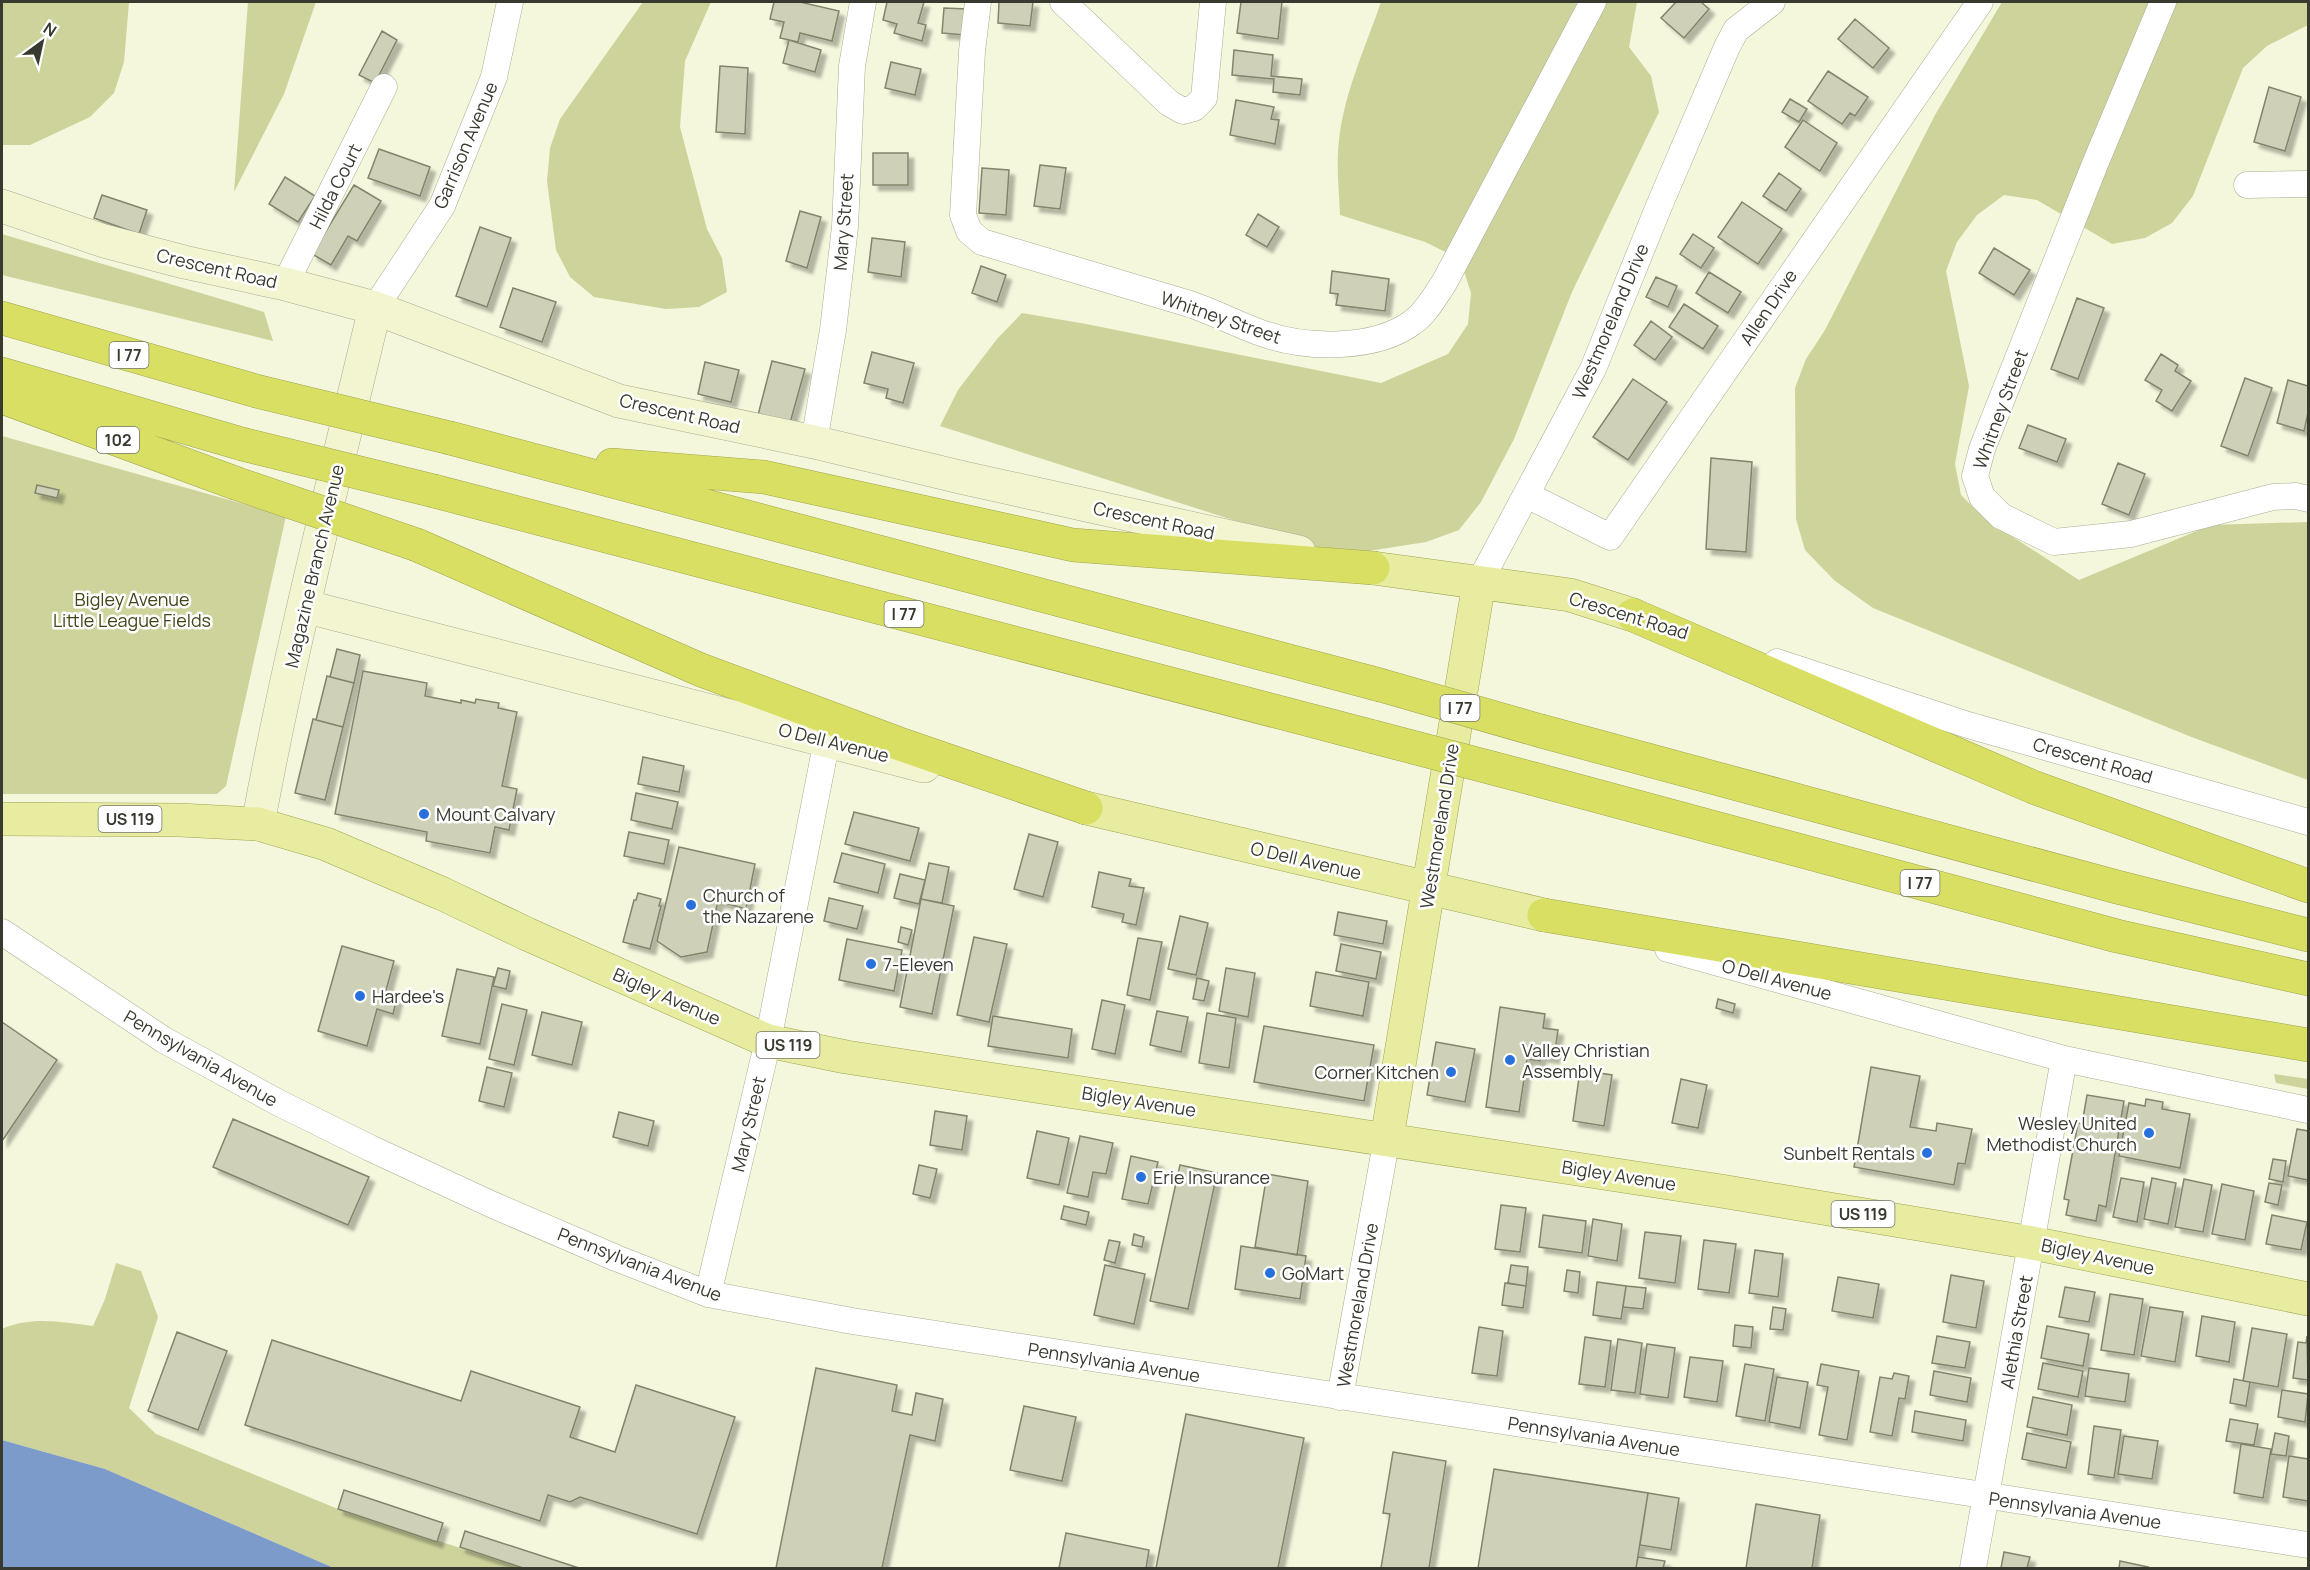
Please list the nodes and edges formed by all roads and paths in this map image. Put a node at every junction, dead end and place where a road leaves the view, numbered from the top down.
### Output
1 (510, 2) edge
2 (863, 2) edge
3 (978, 2) edge
4 (1063, 2) edge
5 (1213, 2) edge
6 (1593, 2) edge
7 (1772, 2) edge
8 (1980, 2) edge
9 (2163, 2) edge
10 (384, 87) dead end
11 (2308, 184) edge
12 (2247, 185) dead end
13 (2, 206) edge
14 (285, 284) junction
15 (375, 308) junction
16 (2, 318) edge
17 (2, 374) edge
18 (2, 397) edge
19 (814, 442) junction
20 (529, 459) junction
21 (1527, 495) junction
22 (2308, 499) edge
23 (1373, 568) junction
24 (1479, 583) junction
25 (304, 606) junction
26 (1633, 615) junction
27 (827, 740) junction
28 (1086, 808) junction
29 (2, 819) edge
30 (2308, 822) edge
31 (258, 824) junction
32 (2308, 886) edge
33 (1429, 889) junction
34 (1544, 915) junction
35 (2, 932) edge
36 (2308, 935) edge
37 (2308, 979) edge
38 (768, 1041) junction
39 (2308, 1045) edge
40 (2064, 1059) junction
41 (2308, 1110) edge
42 (1387, 1138) junction
43 (2032, 1243) junction
44 (708, 1294) junction
45 (2308, 1299) edge
46 (1340, 1397) junction
47 (1987, 1497) junction
48 (2308, 1545) edge
49 (1972, 1569) edge

1 - 15 street, Garrison Avenue
2 - 19 street, Mary Street
3 - 6 street, Whitney Street
4 - 5 street
7 - 21 street, Westmoreland Drive
8 - 21 street, Allen Drive
9 - 22 street, Whitney Street
10 - 14 street, Hilda Court
11 - 12 street
13 - 14 street, Crescent Road
14 - 15 street, Crescent Road
15 - 19 street, Crescent Road
15 - 25 street, Magazine Branch Avenue
16 - 20 highway, I 77, bridge
17 - 37 highway, I 77, bridge
18 - 28 highway, 102, bridge
19 - 23 street, Crescent Road
20 - 23 highway
20 - 36 highway, I 77, bridge
21 - 24 street, Westmoreland Drive
23 - 24 main road, Crescent Road
24 - 26 main road, Crescent Road
24 - 33 main road, Westmoreland Drive
25 - 27 street, O Dell Avenue
25 - 31 street, Magazine Branch Avenue
26 - 30 street, Crescent Road
26 - 32 highway
27 - 28 street, O Dell Avenue
27 - 38 street, Mary Street
28 - 33 main road, O Dell Avenue
29 - 31 main road, Bigley Avenue / US 119
31 - 38 main road, Bigley Avenue / US 119
33 - 34 main road, O Dell Avenue
33 - 42 main road, Westmoreland Drive
34 - 39 highway
34 - 40 street, O Dell Avenue
35 - 44 street, Pennsylvania Avenue
38 - 42 main road, Bigley Avenue / US 119
38 - 44 street, Mary Street
40 - 41 street, O Dell Avenue
40 - 43 street, Alethia Street
42 - 43 main road, Bigley Avenue / US 119
42 - 46 street, Westmoreland Drive
43 - 45 main road, Bigley Avenue / US 119
43 - 47 street, Alethia Street
44 - 46 street, Pennsylvania Avenue
46 - 47 street, Pennsylvania Avenue
47 - 48 street, Pennsylvania Avenue
47 - 49 street, Alethia Street

